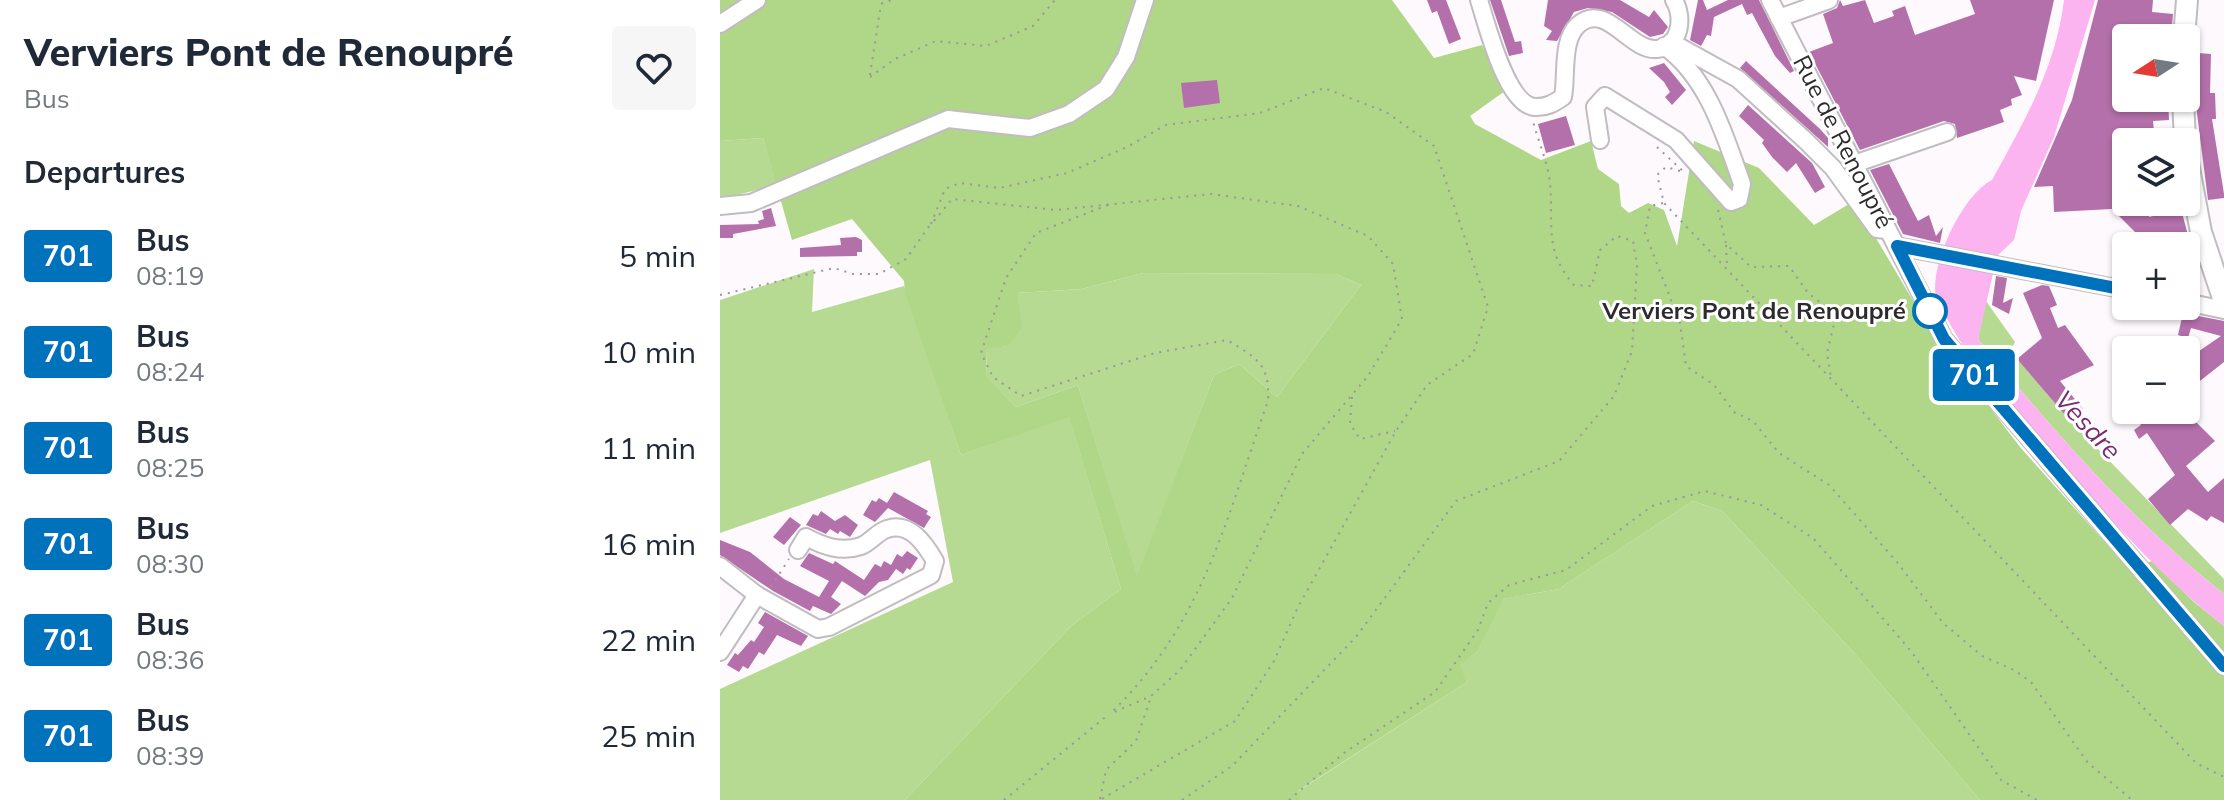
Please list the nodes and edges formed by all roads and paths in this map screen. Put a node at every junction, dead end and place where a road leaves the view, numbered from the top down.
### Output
1 (757, 0) edge
2 (891, 0) edge
3 (1055, 0) edge
4 (1145, 0) edge
5 (1479, 0) edge
6 (1674, 0) edge
7 (1770, 0) edge
8 (1829, 0) edge
9 (2187, 0) edge
10 (1779, 18) junction
11 (720, 24) edge
12 (2185, 24) edge
13 (1668, 44) junction
14 (1528, 105) junction
15 (1947, 132) dead end
16 (1600, 140) dead end
17 (1657, 147) dead end
18 (1854, 164) junction
19 (1680, 171) junction
20 (1691, 171) dead end
21 (1112, 203) junction
22 (1664, 203) junction
23 (1716, 205) dead end
24 (720, 206) edge
25 (2198, 216) edge
26 (931, 224) junction
27 (1888, 230) junction
28 (1726, 244) junction
29 (1897, 246) junction
30 (1728, 269) junction
31 (2112, 287) edge
32 (720, 295) edge
33 (2224, 301) edge
34 (2200, 305) edge
35 (2224, 310) edge
36 (1831, 379) junction
37 (1352, 395) junction
38 (1396, 431) junction
39 (798, 550) joint
40 (720, 566) edge
41 (760, 597) junction
42 (720, 652) edge
43 (2224, 666) edge
44 (1151, 696) junction
45 (1110, 714) junction
46 (2224, 777) edge
47 (1004, 800) edge
48 (1100, 800) edge
49 (1182, 800) edge
50 (1289, 800) edge
51 (2037, 800) edge
52 (2132, 800) edge

1 - 11 street
2 - 3 path
4 - 24 street
5 - 14 street
6 - 13 street
7 - 10 street, Rue de Renoupré
8 - 10 street
9 - 12 main road
10 - 18 street, Rue de Renoupré
13 - 14 street
13 - 16 street
13 - 27 street
14 - 49 path
15 - 18 street
17 - 19 path
18 - 27 street, Rue de Renoupré
19 - 20 path
19 - 22 path
21 - 26 path
21 - 37 path
21 - 45 path
22 - 30 path
22 - 52 path
23 - 28 path
25 - 33 main road
26 - 32 path
26 - 38 path
27 - 29 street, Rue de Renoupré
28 - 30 path
28 - 36 path
29 - 31 street, Rue de Renoupré
29 - 43 street
30 - 36 path
34 - 35 street
36 - 46 path
37 - 38 path
37 - 44 path
38 - 48 path
39 - 41 path
39 - 41 street
40 - 41 street
41 - 42 street
44 - 45 path
44 - 48 path
45 - 47 path
50 - 51 path

